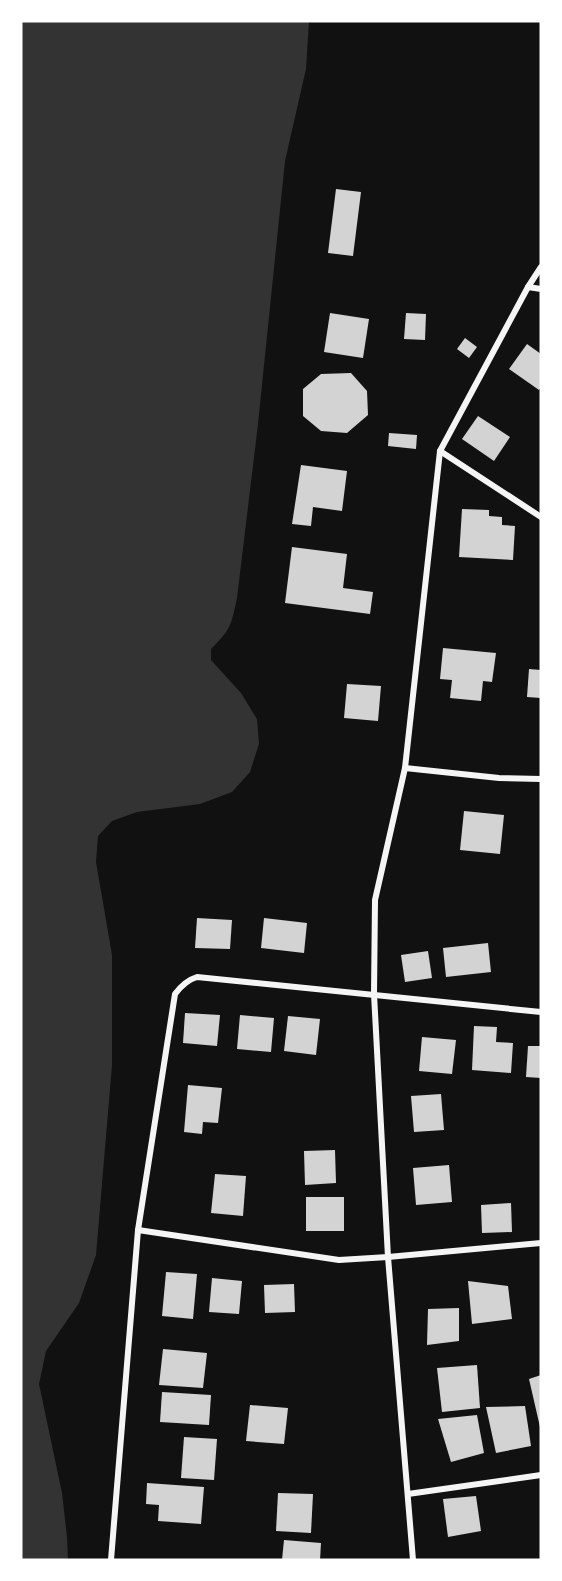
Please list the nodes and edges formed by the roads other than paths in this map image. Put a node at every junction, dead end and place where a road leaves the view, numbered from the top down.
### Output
1 (541, 267) edge
2 (528, 287) junction
3 (541, 289) edge
4 (440, 451) junction
5 (541, 517) edge
6 (405, 768) junction
7 (541, 779) edge
8 (375, 994) junction
9 (541, 1012) edge
10 (138, 1230) junction
11 (541, 1243) edge
12 (388, 1257) junction
13 (541, 1475) edge
14 (408, 1494) junction
15 (111, 1560) edge
16 (412, 1560) edge

1 - 2 street
2 - 3 street
2 - 4 street
4 - 5 street
4 - 6 street
6 - 7 street
6 - 8 street
8 - 9 street
8 - 10 street
8 - 12 street
10 - 12 street
10 - 15 street
11 - 12 street
12 - 14 street
13 - 14 street
14 - 16 street

